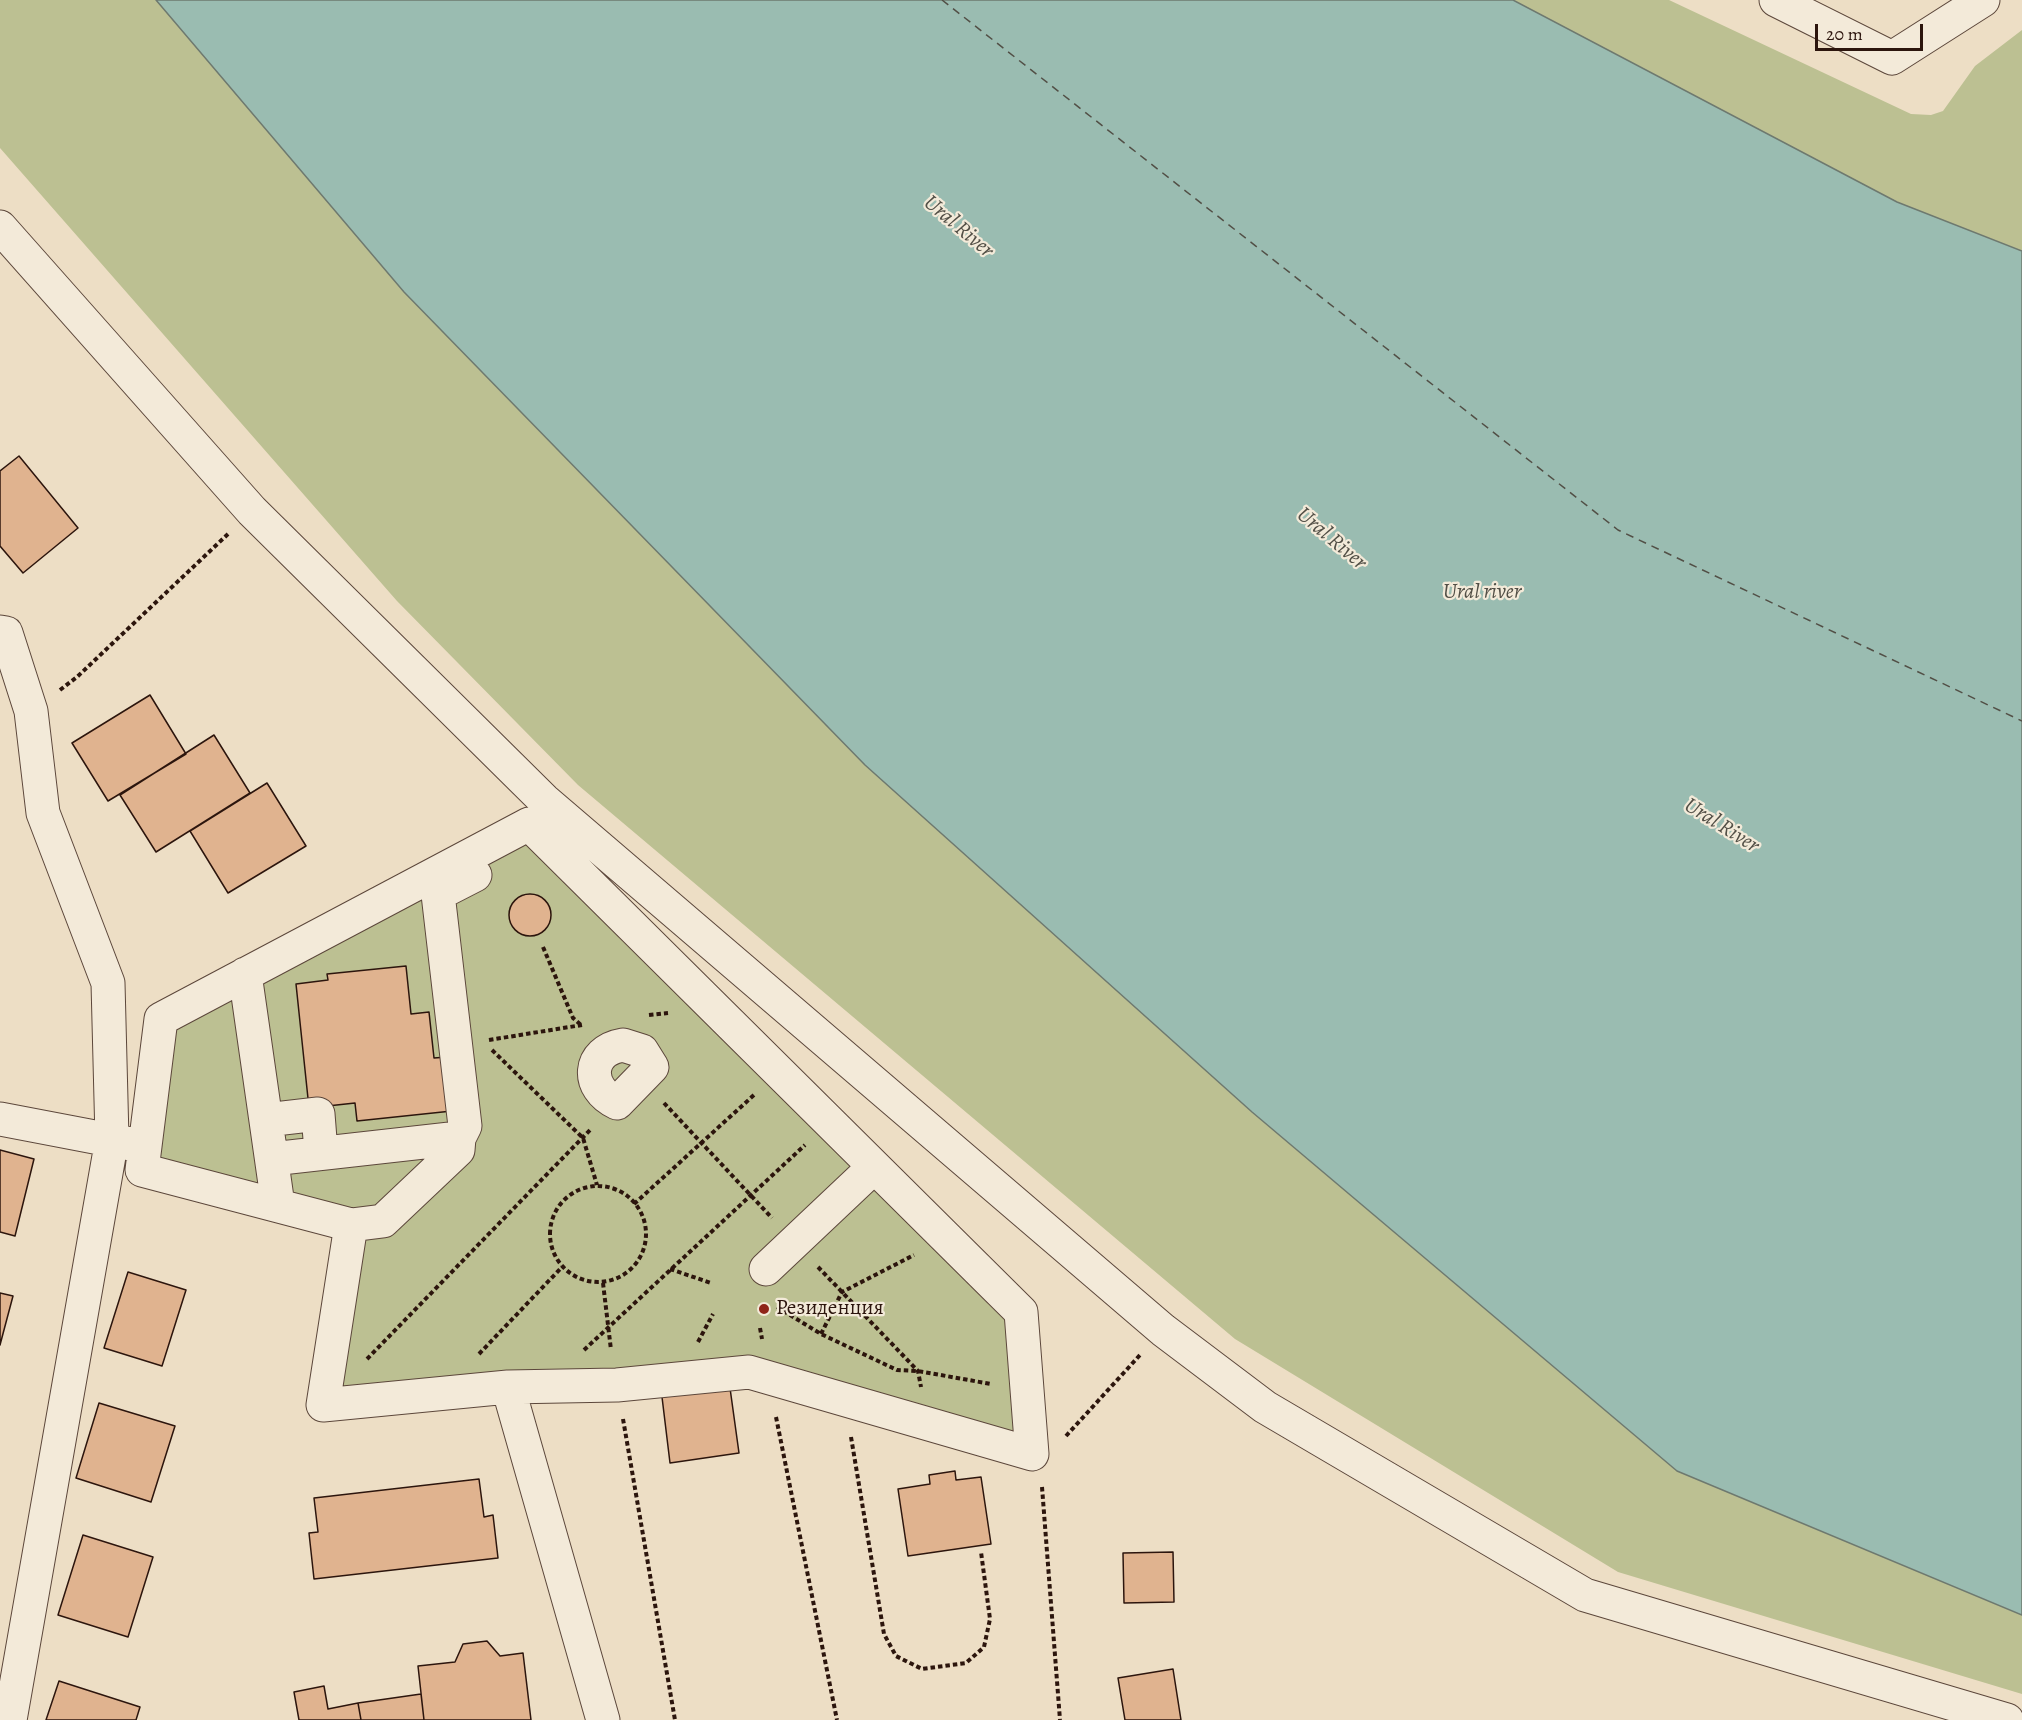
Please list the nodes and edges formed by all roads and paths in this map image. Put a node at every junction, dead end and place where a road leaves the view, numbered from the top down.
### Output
1 (1776, 0) edge
2 (1983, 0) edge
3 (0, 227) edge
4 (252, 511) junction
5 (0, 632) edge
6 (31, 711) junction
7 (480, 850) junction
8 (543, 947) dead end
9 (245, 974) junction
10 (483, 1041) dead end
11 (608, 1050) junction
12 (779, 1073) junction
13 (617, 1103) junction
14 (318, 1114) junction
15 (0, 1119) edge
16 (266, 1120) junction
17 (829, 1122) junction
18 (459, 1138) junction
19 (583, 1138) junction
20 (112, 1139) junction
21 (145, 1147) junction
22 (321, 1152) junction
23 (272, 1159) junction
24 (874, 1167) junction
25 (597, 1185) junction
26 (634, 1203) junction
27 (279, 1205) junction
28 (351, 1225) junction
29 (947, 1238) junction
30 (562, 1266) junction
31 (670, 1269) junction
32 (766, 1269) dead end
33 (603, 1283) junction
34 (711, 1283) dead end
35 (777, 1307) dead end
36 (607, 1327) junction
37 (1163, 1330) junction
38 (821, 1334) junction
39 (364, 1363) dead end
40 (768, 1378) junction
41 (617, 1385) junction
42 (508, 1388) junction
43 (545, 1388) junction
44 (1027, 1391) junction
45 (441, 1394) junction
46 (849, 1428) dead end
47 (1063, 1440) dead end
48 (1041, 1477) dead end
49 (981, 1552) dead end
50 (10, 1720) edge
51 (603, 1720) edge
52 (675, 1720) edge
53 (837, 1720) edge
54 (1060, 1720) edge
55 (2007, 1720) edge

1 - 2 street
3 - 4 street
4 - 6 path
4 - 37 street
5 - 6 street
6 - 20 street
7 - 9 street
7 - 12 street
7 - 18 street
8 - 11 path
9 - 16 street
9 - 21 street
10 - 19 path
11 - 13 street
11 - 13 street
12 - 17 street
12 - 26 path
13 - 19 path
14 - 16 street
14 - 22 street
14 - 23 street
15 - 20 street
16 - 23 street
17 - 24 street
17 - 31 path
18 - 22 street
18 - 28 street
19 - 25 path
19 - 39 path
20 - 21 street
20 - 50 street
21 - 27 street
22 - 23 street
23 - 27 street
24 - 29 street
24 - 32 street
25 - 26 path
25 - 30 path
26 - 33 path
27 - 28 street
28 - 45 street
29 - 38 path
29 - 44 street
30 - 33 path
30 - 45 path
31 - 34 path
31 - 36 path
33 - 36 path
35 - 38 path
36 - 41 path
36 - 43 path
37 - 47 path
37 - 55 street
38 - 44 path
40 - 41 street
40 - 44 street
40 - 53 path
41 - 43 street
41 - 52 path
42 - 43 street
42 - 45 street
42 - 51 street
46 - 49 path
48 - 54 path

